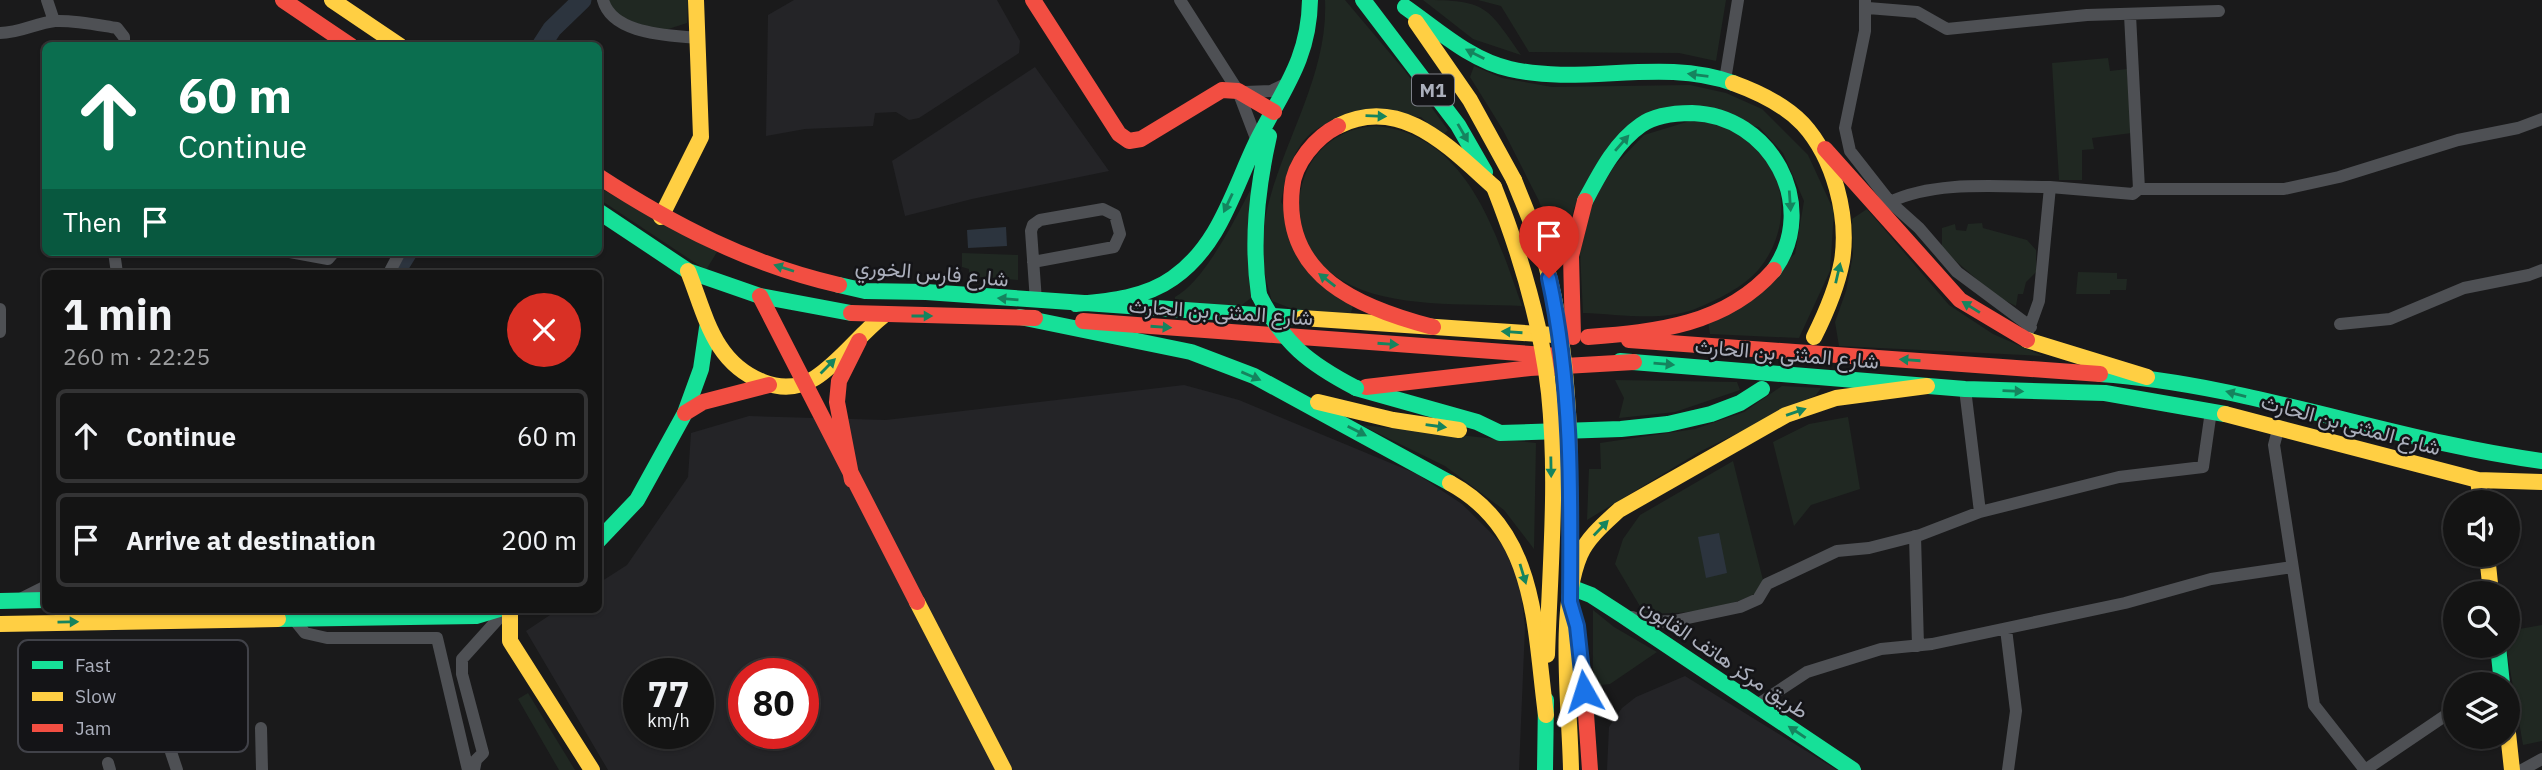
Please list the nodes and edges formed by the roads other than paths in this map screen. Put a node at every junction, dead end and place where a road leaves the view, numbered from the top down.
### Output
1 (47, 0) edge
2 (283, 0) edge
3 (332, 0) edge
4 (603, 0) edge
5 (696, 0) edge
6 (1034, 0) edge
7 (1180, 0) edge
8 (1310, 0) edge
9 (1363, 0) edge
10 (1738, 0) edge
11 (1402, 4) edge
12 (1866, 4) edge
13 (2219, 11) dead end
14 (2130, 15) junction
15 (54, 21) junction
16 (0, 33) edge
17 (696, 38) junction
18 (124, 42) edge
19 (345, 42) edge
20 (394, 42) edge
21 (1725, 80) junction
22 (1292, 81) junction
23 (1238, 91) junction
24 (1274, 112) junction
25 (2542, 119) edge
26 (1802, 123) junction
27 (1257, 141) junction
28 (602, 179) edge
29 (1494, 187) junction
30 (2050, 187) junction
31 (2139, 189) junction
32 (1890, 202) junction
33 (602, 214) edge
34 (661, 217) junction
35 (742, 254) junction
36 (312, 256) edge
37 (331, 256) edge
38 (1033, 262) junction
39 (2542, 270) edge
40 (688, 271) junction
41 (760, 296) junction
42 (1036, 301) junction
43 (1076, 304) junction
44 (0, 309) edge
45 (883, 316) junction
46 (1020, 317) junction
47 (2340, 324) dead end
48 (1433, 327) junction
49 (707, 328) junction
50 (863, 331) junction
51 (0, 332) edge
52 (2028, 333) junction
53 (1588, 337) junction
54 (1814, 337) dead end
55 (1634, 362) junction
56 (2147, 377) junction
57 (804, 384) junction
58 (769, 385) junction
59 (1927, 386) junction
60 (1356, 388) junction
61 (1762, 389) dead end
62 (1965, 389) junction
63 (1297, 398) junction
64 (2211, 411) junction
65 (685, 413) junction
66 (2279, 426) junction
67 (1500, 433) junction
68 (2542, 461) edge
69 (852, 480) junction
70 (1569, 480) junction
71 (2478, 480) junction
72 (2542, 482) edge
73 (2479, 490) edge
74 (1980, 512) junction
75 (1915, 536) junction
76 (602, 537) edge
77 (2292, 567) junction
78 (42, 588) edge
79 (1570, 594) junction
80 (19, 600) junction
81 (42, 600) edge
82 (0, 601) edge
83 (486, 613) edge
84 (505, 613) edge
85 (509, 613) edge
86 (283, 614) edge
87 (1622, 614) junction
88 (0, 624) edge
89 (2006, 629) junction
90 (1919, 646) junction
91 (1757, 705) junction
92 (1546, 715) junction
93 (2443, 717) edge
94 (261, 728) dead end
95 (2510, 749) edge
96 (171, 752) dead end
97 (2542, 759) edge
98 (177, 770) edge
99 (262, 770) edge
100 (468, 770) edge
101 (474, 770) edge
102 (592, 770) edge
103 (1004, 770) edge
104 (1545, 770) edge
105 (1571, 770) edge
106 (1590, 770) edge
107 (1853, 770) edge
108 (2008, 770) edge
109 (2366, 770) edge
110 (2512, 770) edge
111 (2522, 770) edge

1 - 15 street
2 - 19 main road
3 - 20 main road
4 - 17 street
5 - 17 main road
6 - 23 main road
7 - 23 street
8 - 22 main road
9 -> 29 main road, M1
10 - 21 street
21 -> 11 main road
11 - 70 main road, M1, bridge
12 - 14 street
12 - 32 street
13 - 14 street
14 - 31 street
15 - 16 street
15 - 18 street
17 - 34 main road
21 - 26 main road
22 - 23 street
22 - 24 main road
23 - 24 main road
23 - 27 street
24 - 27 main road
24 - 60 main road, bridge
25 - 31 street
52 -> 26 main road
54 -> 26 main road
27 -> 43 main road
28 - 34 main road, شارع فارس الخوري
48 -> 29 main road
29 -> 92 main road, bridge
30 - 31 street
30 - 32 street
30 - 52 street
32 - 52 street
33 - 40 main road, شارع فارس الخوري
34 - 35 main road, شارع فارس الخوري
35 - 41 main road
42 -> 35 main road, شارع فارس الخوري
36 - 37 street
38 - 38 street
38 - 42 street
39 - 47 street
40 - 41 main road, شارع فارس الخوري
40 - 49 main road
41 - 45 main road, شارع فارس الخوري
41 - 57 main road
42 - 43 main road, شارع فارس الخوري
43 - 48 main road
44 - 51 street
45 -> 46 main road, شارع فارس الخوري
45 - 50 main road
46 -> 55 main road, شارع المثنى بن الحارث
46 -> 63 main road
53 -> 48 main road
49 - 58 main road
49 - 65 main road
57 -> 50 main road
50 - 69 main road
52 - 56 main road
56 -> 53 main road, شارع المثنى بن الحارث
70 -> 53 main road, bridge
55 -> 59 main road, شارع المثنى بن الحارث
55 - 60 main road
68 -> 56 main road, شارع المثنى بن الحارث
57 - 58 main road
57 - 69 main road
58 - 65 main road
59 - 62 main road, شارع المثنى بن الحارث
79 -> 59 main road
60 - 67 main road
61 - 67 main road
62 -> 64 main road, شارع المثنى بن الحارث
62 - 74 street
63 -> 67 main road
63 -> 92 main road
64 - 66 main road, شارع المثنى بن الحارث
64 - 74 street
65 - 76 main road
66 - 71 main road, شارع المثنى بن الحارث
66 - 77 street
69 - 103 main road
70 - 79 main road, bridge
71 - 72 main road, شارع المثنى بن الحارث
71 - 73 main road
74 - 75 street
75 - 87 street
75 - 90 street
77 - 89 street
77 - 109 street
78 - 80 street
79 - 87 main road, طريق مركز هاتف القابون
79 - 105 main road
79 - 106 main road
80 - 81 main road
80 - 82 main road
83 - 86 main road
84 - 101 street
85 - 102 main road
88 -> 86 main road
86 - 100 street
87 - 91 main road, طريق مركز هاتف القابون
89 - 90 street
89 - 108 street
90 - 91 street
107 -> 91 main road, طريق مركز هاتف القابون
92 - 104 main road
93 - 109 street
94 - 99 street
95 - 110 main road
96 - 98 street
97 - 111 street

